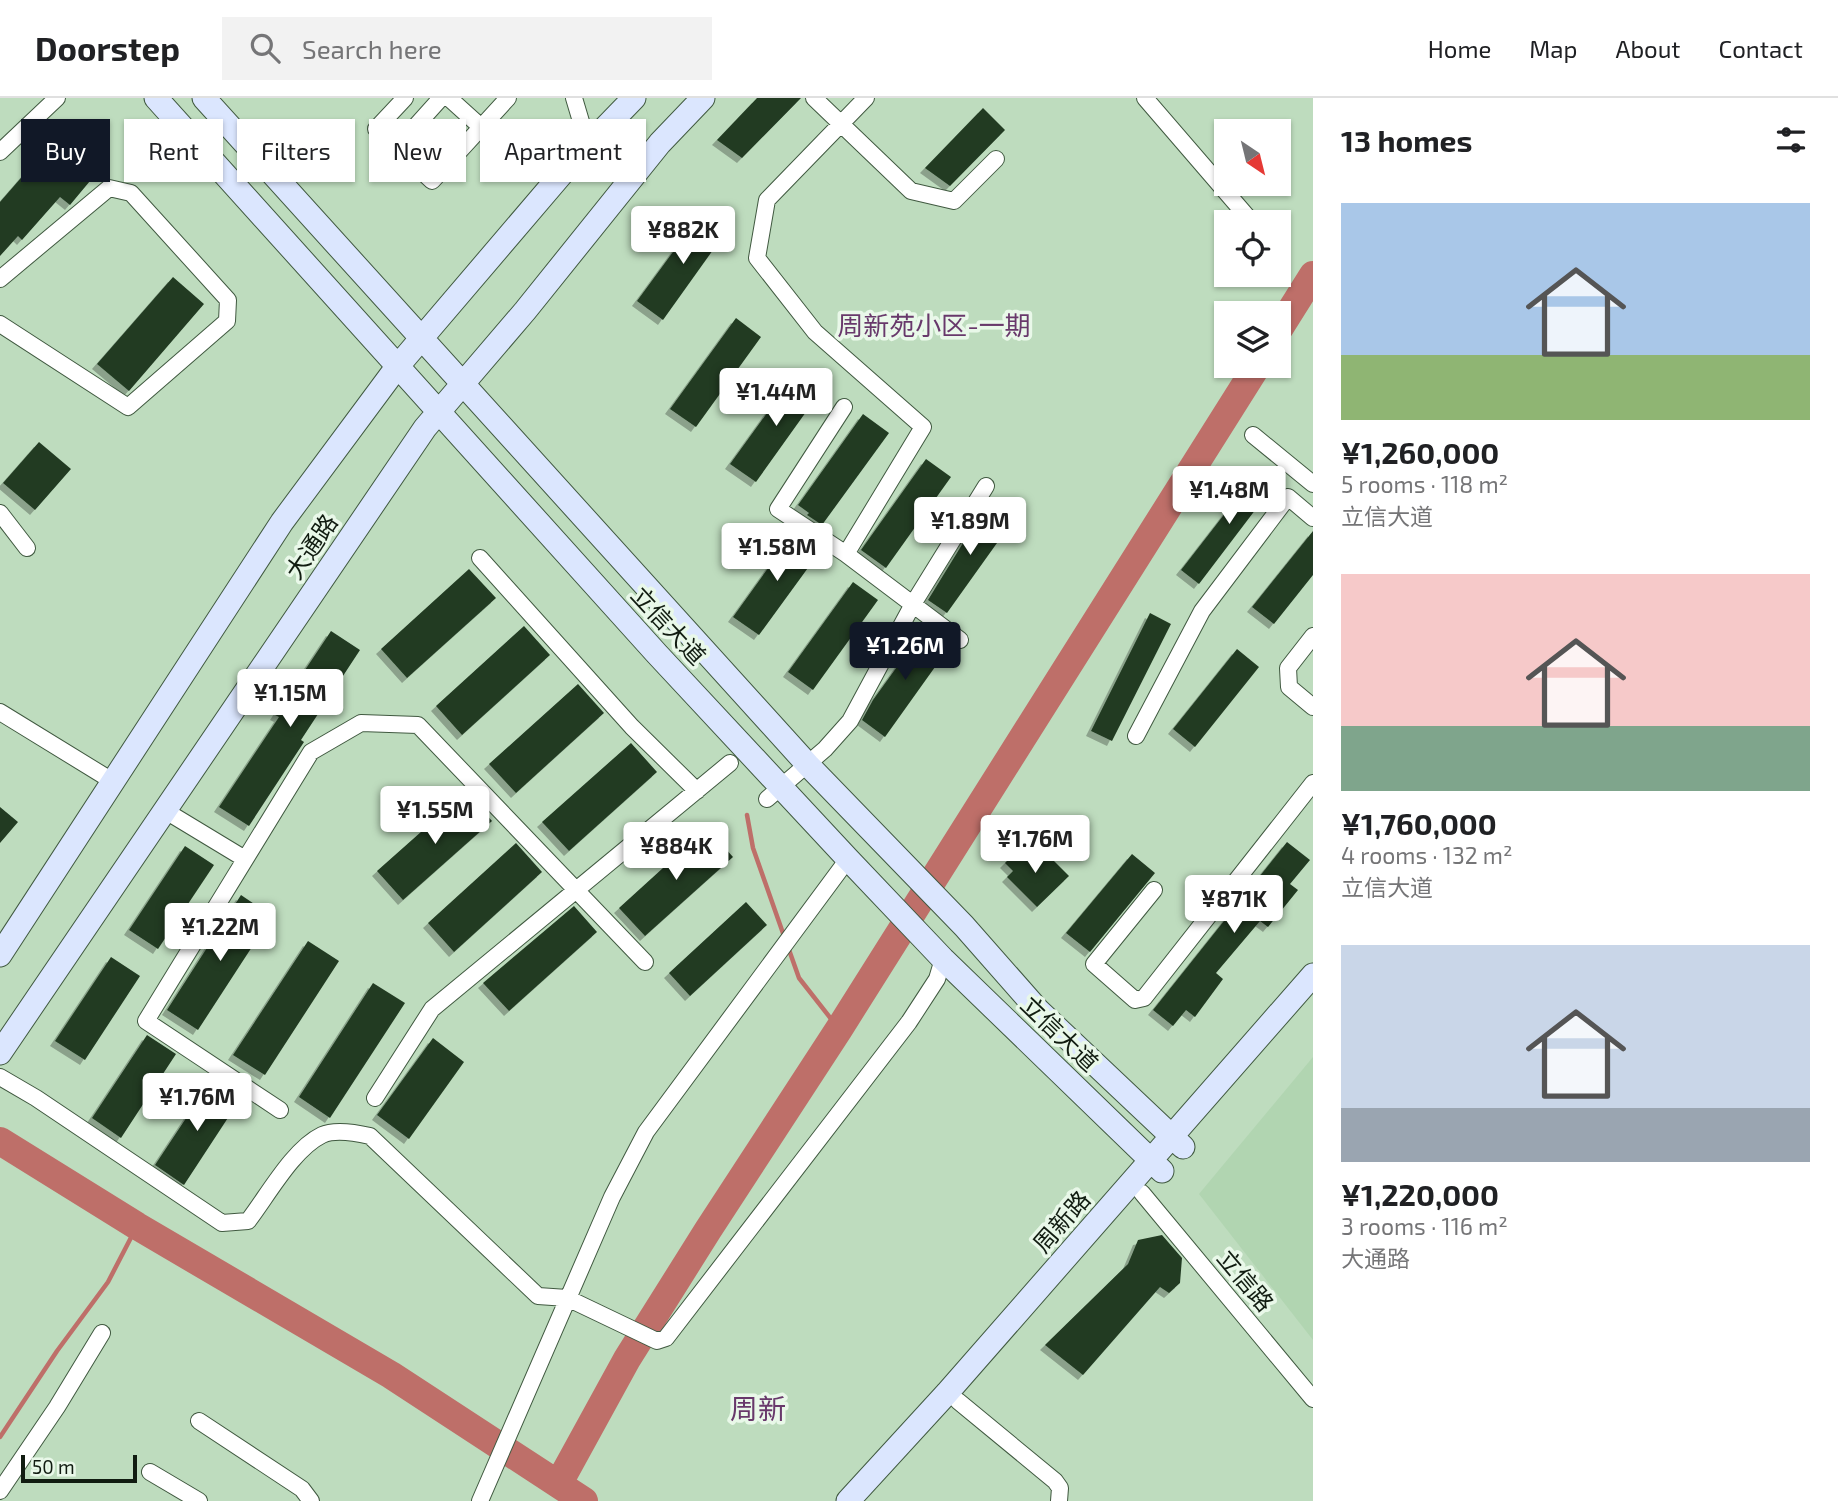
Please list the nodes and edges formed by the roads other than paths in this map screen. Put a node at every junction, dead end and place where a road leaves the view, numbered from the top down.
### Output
1 (57, 98) edge
2 (156, 98) edge
3 (204, 98) edge
4 (405, 98) edge
5 (441, 98) edge
6 (449, 98) edge
7 (508, 98) edge
8 (574, 98) edge
9 (634, 98) edge
10 (703, 98) edge
11 (814, 98) edge
12 (866, 98) edge
13 (1145, 98) edge
14 (386, 119) edge
15 (422, 119) edge
16 (488, 119) edge
17 (580, 119) edge
18 (613, 119) edge
19 (842, 123) junction
20 (480, 126) edge
21 (480, 128) edge
22 (466, 144) edge
23 (0, 152) edge
24 (996, 159) dead end
25 (556, 182) edge
26 (1242, 210) edge
27 (0, 279) edge
28 (0, 324) edge
29 (421, 340) junction
30 (397, 367) junction
31 (463, 383) junction
32 (844, 407) dead end
33 (438, 411) junction
34 (1253, 435) dead end
35 (1313, 484) edge
36 (986, 486) dead end
37 (0, 513) edge
38 (1313, 518) edge
39 (27, 548) dead end
40 (846, 554) junction
41 (480, 558) dead end
42 (912, 604) junction
43 (1313, 636) edge
44 (960, 640) dead end
45 (1313, 706) edge
46 (0, 712) edge
47 (1136, 736) dead end
48 (730, 763) dead end
49 (808, 765) junction
50 (114, 782) junction
51 (1313, 783) edge
52 (697, 791) junction
53 (775, 793) junction
54 (164, 810) junction
55 (246, 859) junction
56 (849, 859) junction
57 (578, 890) junction
58 (1154, 890) dead end
59 (0, 954) edge
60 (943, 960) junction
61 (645, 962) dead end
62 (1313, 975) edge
63 (1313, 998) edge
64 (0, 1053) edge
65 (0, 1077) edge
66 (375, 1098) dead end
67 (280, 1110) dead end
68 (1178, 1142) junction
69 (1157, 1165) junction
70 (1142, 1193) junction
71 (567, 1298) junction
72 (102, 1333) dead end
73 (1313, 1399) edge
74 (958, 1401) junction
75 (199, 1421) dead end
76 (150, 1472) dead end
77 (0, 1491) edge
78 (199, 1501) edge
79 (311, 1501) edge
80 (480, 1501) edge
81 (848, 1501) edge
82 (866, 1501) edge
83 (1059, 1501) edge

1 - 23 street
2 - 30 street, 立信大道
3 - 29 street, 立信大道
4 - 14 street
5 - 15 street
6 - 20 street
7 - 16 street
8 - 17 street
9 - 18 street, 大通路
10 - 31 street, 大通路
11 - 19 street
12 - 19 street
13 - 26 street
19 - 24 street
19 - 40 street
21 - 22 street
25 - 29 street, 大通路
27 - 28 street
29 - 30 street, 大通路
29 - 31 street, 立信大道
30 - 33 street, 立信大道
30 - 50 street, 大通路
31 - 33 street, 大通路
31 - 49 street, 立信大道
32 - 40 street
33 - 53 street, 立信大道
33 - 54 street, 大通路
34 - 35 street
36 - 42 street
37 - 39 street
38 - 47 street
40 - 42 street
41 - 52 street
42 - 44 street
42 - 49 street
43 - 45 street
46 - 50 street
48 - 52 street
49 - 53 street
49 - 68 street, 立信大道
50 - 59 street, 大通路
51 - 58 street
52 - 57 street
53 - 56 street, 立信大道
54 - 55 street
54 - 64 street, 大通路
55 - 57 street
55 - 67 street
56 - 60 street, 立信大道
56 - 71 street
57 - 61 street
57 - 66 street
60 - 69 street, 立信大道
60 - 71 street
62 - 68 street, 周新路
63 - 68 street, 周新路
65 - 71 street
68 - 69 street, 周新路
69 - 70 street, 周新路
69 - 81 street, 周新路
70 - 73 street, 立信路
70 - 74 street, 周新路
71 - 80 street
72 - 77 street
74 - 82 street, 周新路
74 - 83 street
75 - 79 street
76 - 78 street

